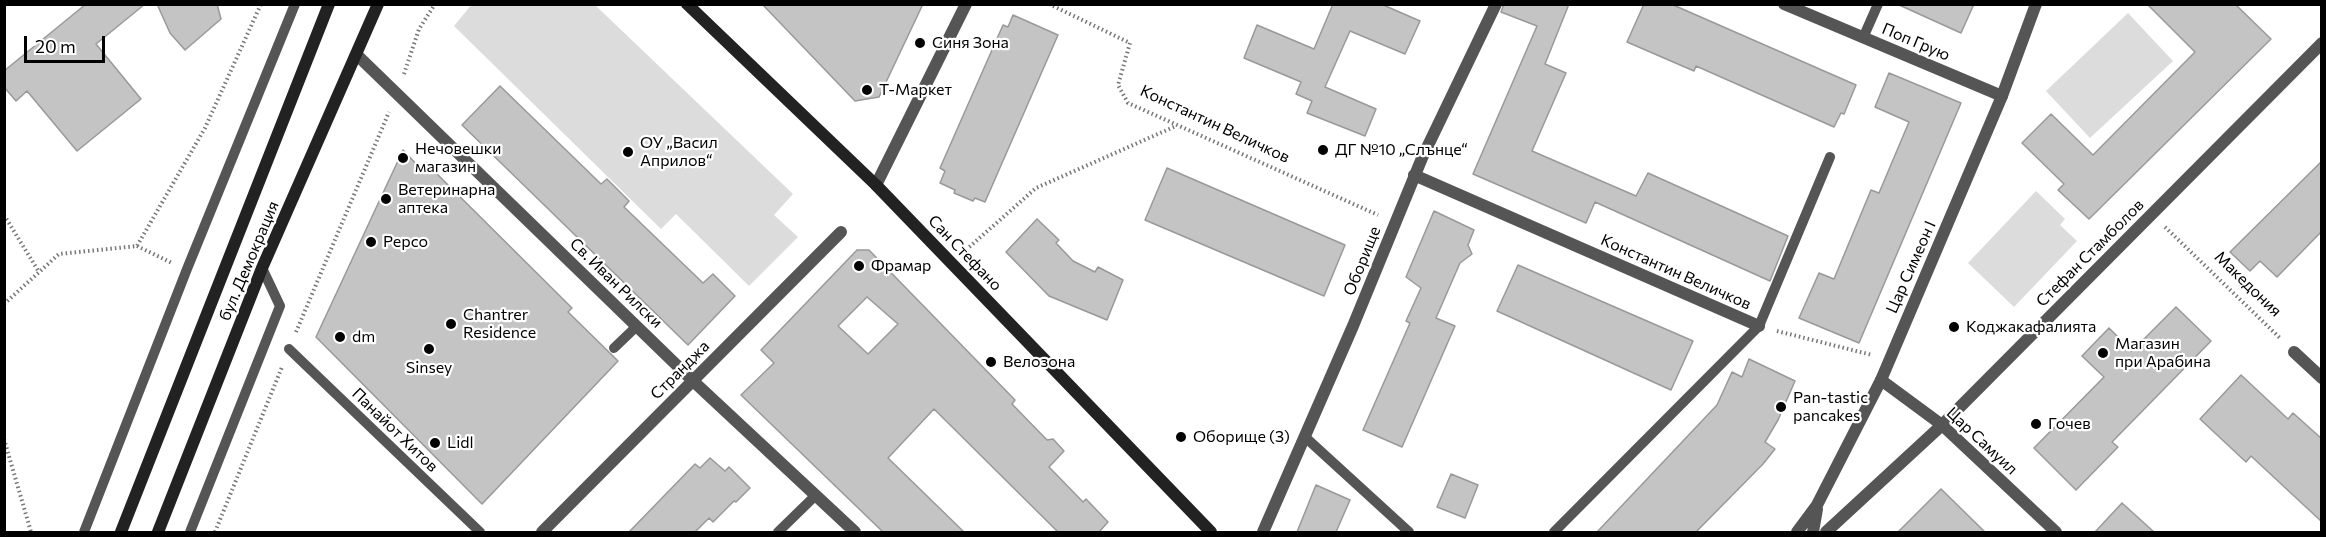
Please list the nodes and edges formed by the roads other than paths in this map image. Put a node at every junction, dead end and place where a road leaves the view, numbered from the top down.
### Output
1 (295, 4) edge
2 (329, 4) edge
3 (378, 4) edge
4 (687, 4) edge
5 (966, 4) edge
6 (1496, 4) edge
7 (1784, 4) edge
8 (1878, 4) edge
9 (2036, 4) edge
10 (1863, 38) junction
11 (2322, 43) edge
12 (357, 55) junction
13 (2002, 96) junction
14 (1830, 157) dead end
15 (1414, 175) junction
16 (876, 185) junction
17 (841, 232) dead end
18 (262, 268) junction
19 (637, 326) junction
20 (1759, 326) junction
21 (614, 348) dead end
22 (289, 349) road end
23 (2294, 352) road end
24 (2322, 378) edge
25 (692, 380) junction
26 (1881, 380) junction
27 (1942, 424) junction
28 (1305, 437) junction
29 (816, 495) junction
30 (1817, 505) junction
31 (84, 532) edge
32 (121, 532) edge
33 (158, 532) edge
34 (190, 532) edge
35 (480, 532) edge
36 (543, 532) edge
37 (778, 532) edge
38 (855, 532) edge
39 (1211, 532) edge
40 (1263, 532) edge
41 (1409, 532) edge
42 (1554, 532) edge
43 (1797, 532) edge
44 (1813, 532) edge
45 (1826, 532) edge
46 (2056, 532) edge

1 - 31 lane
2 - 32 main road, бул. Демокрация
3 - 12 main road, бул. Демокрация
4 - 16 main road, Сан Стефано
5 - 16 street
6 - 15 street, Оборище
7 - 10 street, Поп Грую
8 - 10 lane
9 - 13 street, Цар Симеон I
10 - 13 street, Поп Грую
11 - 27 street, Стефан Стамболов
12 - 18 main road, бул. Демокрация
12 - 19 street, Св. Иван Рилски
13 - 26 street, Цар Симеон I
14 - 20 lane
15 - 20 street, Константин Величков
15 - 28 street, Оборище
16 - 39 main road, Сан Стефано
17 - 25 street, Странджа
18 - 33 main road, бул. Демокрация
18 - 34 lane
19 - 21 lane
19 - 25 street, Св. Иван Рилски
20 - 42 lane
22 - 35 lane, Панайот Хитов
23 - 24 street
25 - 29 street, Св. Иван Рилски
25 - 36 street, Странджа
26 - 27 street, Цар Самуил
26 - 30 street, Цар Симеон I
27 - 45 street, Стефан Стамболов
27 - 46 street, Цар Самуил
28 - 40 street, Оборище
28 - 41 lane
29 - 37 lane
29 - 38 street, Св. Иван Рилски
30 - 43 street, Цар Симеон I
30 - 44 street

